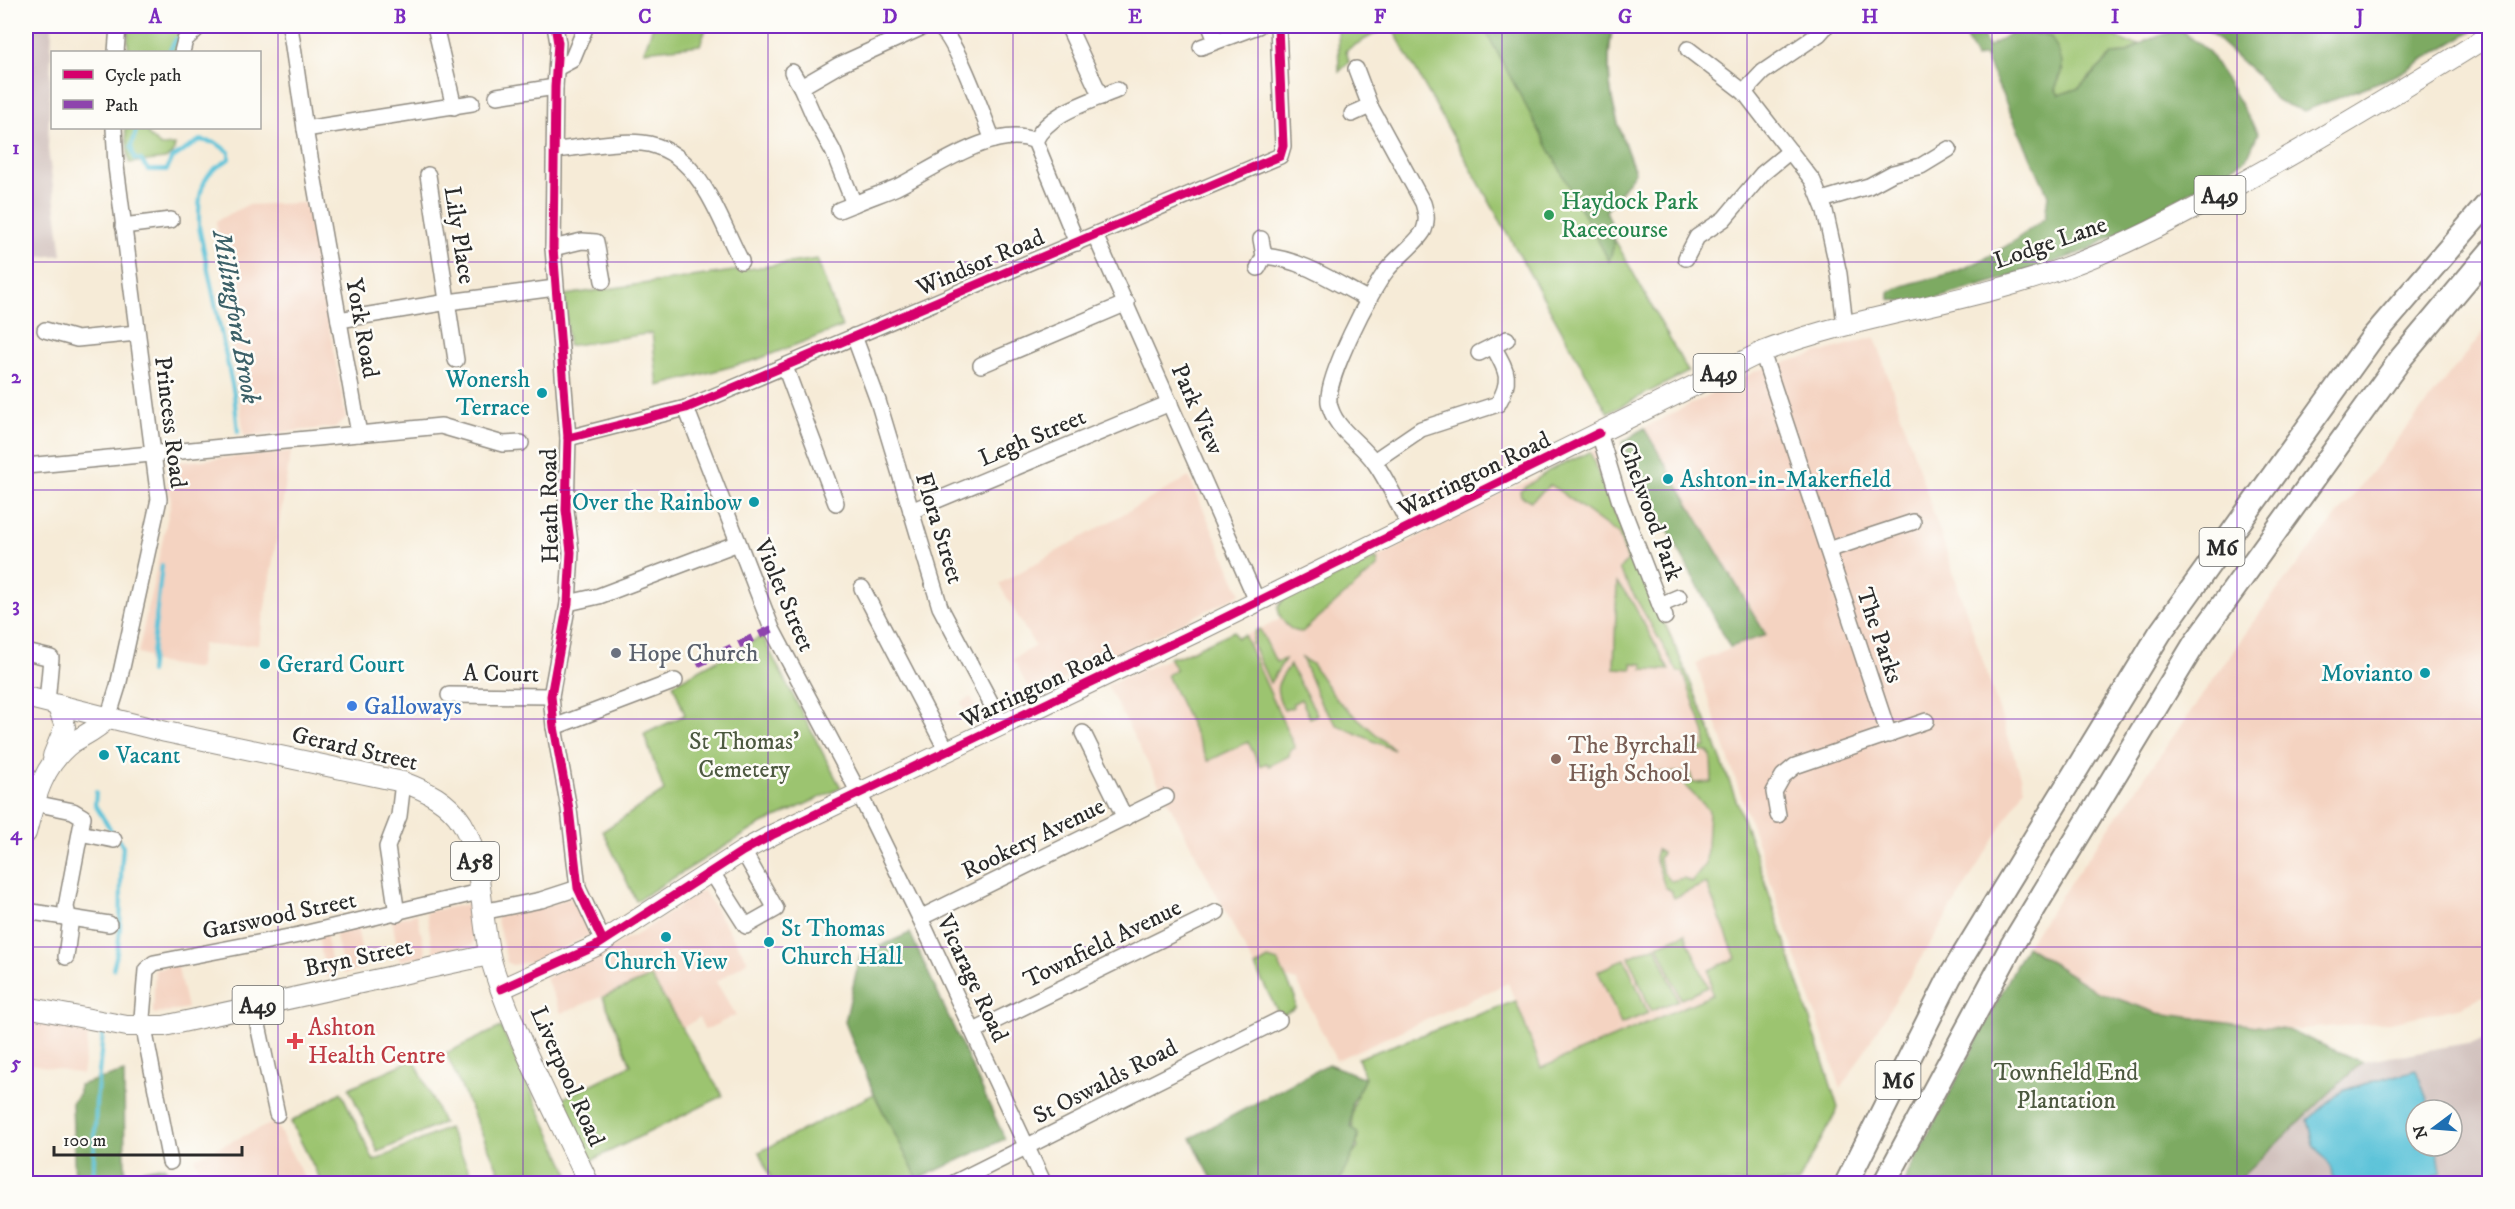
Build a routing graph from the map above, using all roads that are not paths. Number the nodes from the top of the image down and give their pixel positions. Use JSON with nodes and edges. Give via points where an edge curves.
{"nodes":[{"id":1,"x":118,"y":26,"type":"edge"},
{"id":2,"x":200,"y":26,"type":"edge"},
{"id":3,"x":290,"y":26,"type":"edge"},
{"id":4,"x":435,"y":26,"type":"edge"},
{"id":5,"x":555,"y":26,"type":"edge"},
{"id":6,"x":586,"y":26,"type":"edge"},
{"id":7,"x":935,"y":26,"type":"edge"},
{"id":8,"x":1068,"y":26,"type":"edge"},
{"id":9,"x":1210,"y":26,"type":"edge"},
{"id":10,"x":1258,"y":26,"type":"edge"},
{"id":11,"x":1278,"y":26,"type":"edge"},
{"id":12,"x":1826,"y":26,"type":"edge"},
{"id":13,"x":2490,"y":35,"type":"edge"},
{"id":14,"x":1216,"y":41,"type":"junction"},
{"id":15,"x":1201,"y":47,"type":"dead end"},
{"id":16,"x":1688,"y":49,"type":"dead end"},
{"id":17,"x":116,"y":51,"type":"edge"},
{"id":18,"x":182,"y":51,"type":"edge"},
{"id":19,"x":558,"y":68,"type":"junction"},
{"id":20,"x":1356,"y":69,"type":"dead end"},
{"id":21,"x":792,"y":72,"type":"dead end"},
{"id":22,"x":555,"y":87,"type":"junction"},
{"id":23,"x":801,"y":87,"type":"junction"},
{"id":24,"x":1117,"y":90,"type":"dead end"},
{"id":25,"x":1744,"y":92,"type":"junction"},
{"id":26,"x":497,"y":96,"type":"dead end"},
{"id":27,"x":1101,"y":97,"type":"junction"},
{"id":28,"x":472,"y":103,"type":"dead end"},
{"id":29,"x":1370,"y":106,"type":"junction"},
{"id":30,"x":454,"y":107,"type":"junction"},
{"id":31,"x":1352,"y":114,"type":"dead end"},
{"id":32,"x":114,"y":129,"type":"edge"},
{"id":33,"x":305,"y":129,"type":"junction"},
{"id":34,"x":993,"y":140,"type":"junction"},
{"id":35,"x":1035,"y":141,"type":"junction"},
{"id":36,"x":1950,"y":149,"type":"dead end"},
{"id":37,"x":554,"y":150,"type":"junction"},
{"id":38,"x":1790,"y":152,"type":"junction"},
{"id":39,"x":428,"y":175,"type":"dead end"},
{"id":40,"x":1821,"y":200,"type":"junction"},
{"id":41,"x":2490,"y":201,"type":"edge"},
{"id":42,"x":171,"y":220,"type":"dead end"},
{"id":43,"x":123,"y":226,"type":"junction"},
{"id":44,"x":1095,"y":235,"type":"junction"},
{"id":45,"x":1261,"y":238,"type":"dead end"},
{"id":46,"x":1077,"y":243,"type":"junction"},
{"id":47,"x":553,"y":248,"type":"junction"},
{"id":48,"x":2490,"y":252,"type":"edge"},
{"id":49,"x":1686,"y":258,"type":"dead end"},
{"id":50,"x":741,"y":261,"type":"dead end"},
{"id":51,"x":603,"y":281,"type":"dead end"},
{"id":52,"x":555,"y":288,"type":"junction"},
{"id":53,"x":1369,"y":300,"type":"junction"},
{"id":54,"x":447,"y":302,"type":"junction"},
{"id":55,"x":1127,"y":303,"type":"junction"},
{"id":56,"x":339,"y":320,"type":"junction"},
{"id":57,"x":1845,"y":325,"type":"junction"},
{"id":58,"x":45,"y":330,"type":"dead end"},
{"id":59,"x":137,"y":333,"type":"junction"},
{"id":60,"x":854,"y":336,"type":"junction"},
{"id":61,"x":1493,"y":346,"type":"dead end"},
{"id":62,"x":1762,"y":352,"type":"junction"},
{"id":63,"x":456,"y":360,"type":"dead end"},
{"id":64,"x":981,"y":364,"type":"dead end"},
{"id":65,"x":785,"y":367,"type":"junction"},
{"id":66,"x":1170,"y":403,"type":"junction"},
{"id":67,"x":686,"y":408,"type":"junction"},
{"id":68,"x":1599,"y":433,"type":"junction"},
{"id":69,"x":359,"y":434,"type":"junction"},
{"id":70,"x":568,"y":438,"type":"junction"},
{"id":71,"x":521,"y":443,"type":"dead end"},
{"id":72,"x":153,"y":455,"type":"junction"},
{"id":73,"x":1374,"y":461,"type":"junction"},
{"id":74,"x":26,"y":466,"type":"edge"},
{"id":75,"x":836,"y":503,"type":"dead end"},
{"id":76,"x":911,"y":512,"type":"junction"},
{"id":77,"x":1913,"y":522,"type":"dead end"},
{"id":78,"x":1410,"y":527,"type":"junction"},
{"id":79,"x":738,"y":543,"type":"junction"},
{"id":80,"x":1828,"y":550,"type":"junction"},
{"id":81,"x":862,"y":588,"type":"dead end"},
{"id":82,"x":1679,"y":597,"type":"dead end"},
{"id":83,"x":1257,"y":601,"type":"junction"},
{"id":84,"x":568,"y":603,"type":"junction"},
{"id":85,"x":26,"y":652,"type":"edge"},
{"id":86,"x":675,"y":681,"type":"dead end"},
{"id":87,"x":449,"y":694,"type":"dead end"},
{"id":88,"x":551,"y":696,"type":"junction"},
{"id":89,"x":26,"y":697,"type":"edge"},
{"id":90,"x":52,"y":704,"type":"junction"},
{"id":91,"x":108,"y":717,"type":"junction"},
{"id":92,"x":1926,"y":721,"type":"dead end"},
{"id":93,"x":1002,"y":724,"type":"junction"},
{"id":94,"x":554,"y":727,"type":"junction"},
{"id":95,"x":1083,"y":733,"type":"dead end"},
{"id":96,"x":1889,"y":735,"type":"junction"},
{"id":97,"x":947,"y":751,"type":"junction"},
{"id":98,"x":46,"y":770,"type":"junction"},
{"id":99,"x":403,"y":782,"type":"junction"},
{"id":100,"x":859,"y":793,"type":"junction"},
{"id":101,"x":1166,"y":797,"type":"dead end"},
{"id":102,"x":34,"y":803,"type":"junction"},
{"id":103,"x":1778,"y":815,"type":"dead end"},
{"id":104,"x":1125,"y":818,"type":"junction"},
{"id":105,"x":26,"y":833,"type":"edge"},
{"id":106,"x":80,"y":833,"type":"junction"},
{"id":107,"x":114,"y":840,"type":"dead end"},
{"id":108,"x":743,"y":851,"type":"junction"},
{"id":109,"x":711,"y":871,"type":"junction"},
{"id":110,"x":578,"y":888,"type":"junction"},
{"id":111,"x":479,"y":892,"type":"junction"},
{"id":112,"x":26,"y":911,"type":"edge"},
{"id":113,"x":482,"y":912,"type":"junction"},
{"id":114,"x":1217,"y":912,"type":"dead end"},
{"id":115,"x":397,"y":914,"type":"junction"},
{"id":116,"x":68,"y":917,"type":"junction"},
{"id":117,"x":920,"y":918,"type":"junction"},
{"id":118,"x":109,"y":924,"type":"dead end"},
{"id":119,"x":603,"y":941,"type":"junction"},
{"id":120,"x":489,"y":955,"type":"junction"},
{"id":121,"x":66,"y":957,"type":"dead end"},
{"id":122,"x":501,"y":989,"type":"junction"},
{"id":123,"x":254,"y":1006,"type":"junction"},
{"id":124,"x":26,"y":1007,"type":"edge"},
{"id":125,"x":1279,"y":1020,"type":"dead end"},
{"id":126,"x":144,"y":1027,"type":"junction"},
{"id":127,"x":974,"y":1031,"type":"junction"},
{"id":128,"x":277,"y":1114,"type":"dead end"},
{"id":129,"x":1026,"y":1146,"type":"junction"},
{"id":130,"x":170,"y":1162,"type":"dead end"},
{"id":131,"x":589,"y":1184,"type":"edge"},
{"id":132,"x":952,"y":1184,"type":"edge"},
{"id":133,"x":1044,"y":1184,"type":"edge"},
{"id":134,"x":1846,"y":1184,"type":"edge"},
{"id":135,"x":1884,"y":1184,"type":"edge"}],
"edges":[{"from":1,"to":17,"type":"street"},
{"from":2,"to":18,"type":"street","via":[[185,39]]},
{"from":3,"to":33,"type":"street","name":"York Road"},
{"from":4,"to":30,"type":"street"},
{"from":5,"to":19,"type":"street","name":"Heath Road"},
{"from":6,"to":19,"type":"street","via":[[572,60]]},
{"from":7,"to":23,"type":"street","via":[[839,65]]},
{"from":7,"to":34,"type":"street","via":[[948,33]]},
{"from":8,"to":27,"type":"street"},
{"from":9,"to":14,"type":"street"},
{"from":10,"to":14,"type":"street"},
{"from":11,"to":44,"type":"street","name":"Windsor Road","via":[[1283,146],[1280,156]]},
{"from":12,"to":25,"type":"street","via":[[1764,72]]},
{"from":13,"to":57,"type":"main road","name":"Lodge Lane","number":"A49","via":[[2288,158],[2147,235],[2010,285]]},
{"from":14,"to":15,"type":"street"},
{"from":16,"to":25,"type":"street"},
{"from":19,"to":22,"type":"street","name":"Heath Road"},
{"from":20,"to":29,"type":"street"},
{"from":21,"to":23,"type":"street"},
{"from":22,"to":26,"type":"street"},
{"from":22,"to":37,"type":"street","name":"Heath Road"},
{"from":23,"to":34,"type":"street","via":[[833,151],[846,207]]},
{"from":24,"to":27,"type":"street"},
{"from":25,"to":38,"type":"street"},
{"from":27,"to":35,"type":"street","via":[[1049,123]]},
{"from":28,"to":30,"type":"street"},
{"from":29,"to":31,"type":"street"},
{"from":29,"to":53,"type":"street","via":[[1423,203],[1427,218],[1423,232],[1385,272]]},
{"from":30,"to":33,"type":"street"},
{"from":32,"to":43,"type":"street","name":"Princess Road"},
{"from":33,"to":56,"type":"street","name":"York Road"},
{"from":34,"to":35,"type":"street","via":[[1007,137]]},
{"from":35,"to":46,"type":"street"},
{"from":36,"to":40,"type":"street","via":[[1869,186]]},
{"from":37,"to":47,"type":"street","name":"Heath Road"},
{"from":37,"to":50,"type":"street","via":[[641,142],[680,156],[693,169]]},
{"from":38,"to":40,"type":"street","via":[[1813,182]]},
{"from":38,"to":49,"type":"street","via":[[1762,174],[1724,219],[1697,237]]},
{"from":39,"to":54,"type":"street","name":"Lily Place"},
{"from":40,"to":57,"type":"street","via":[[1839,274]]},
{"from":41,"to":134,"type":"highway","number":"M6","via":[[2372,338],[2160,633],[1950,977]]},
{"from":42,"to":43,"type":"street"},
{"from":43,"to":59,"type":"street","name":"Princess Road"},
{"from":44,"to":46,"type":"street","name":"Windsor Road"},
{"from":44,"to":55,"type":"street","name":"Park View"},
{"from":45,"to":53,"type":"street","via":[[1261,262],[1282,257]]},
{"from":46,"to":60,"type":"street","name":"Windsor Road"},
{"from":47,"to":51,"type":"street","via":[[596,242]]},
{"from":47,"to":52,"type":"street","name":"Heath Road"},
{"from":48,"to":135,"type":"highway","number":"M6","via":[[2402,357],[2195,643],[2012,945]]},
{"from":52,"to":54,"type":"street"},
{"from":52,"to":70,"type":"street","name":"Heath Road"},
{"from":53,"to":73,"type":"street","via":[[1334,372],[1329,401],[1343,430]]},
{"from":54,"to":56,"type":"street"},
{"from":54,"to":63,"type":"street","name":"Lily Place"},
{"from":55,"to":64,"type":"street"},
{"from":55,"to":66,"type":"street","name":"Park View"},
{"from":56,"to":69,"type":"street","name":"York Road"},
{"from":57,"to":62,"type":"main road","name":"Lodge Lane","number":"A49"},
{"from":58,"to":59,"type":"street","via":[[77,339]]},
{"from":59,"to":72,"type":"street","name":"Princess Road"},
{"from":60,"to":65,"type":"street","name":"Windsor Road"},
{"from":60,"to":76,"type":"street","name":"Flora Street"},
{"from":61,"to":73,"type":"street","via":[[1508,387],[1498,404],[1421,429]]},
{"from":62,"to":68,"type":"main road","name":"Lodge Lane","number":"A49"},
{"from":62,"to":80,"type":"street","name":"The Parks"},
{"from":65,"to":67,"type":"street","name":"Windsor Road"},
{"from":65,"to":75,"type":"street"},
{"from":66,"to":76,"type":"street","name":"Legh Street"},
{"from":66,"to":83,"type":"street","name":"Park View"},
{"from":67,"to":70,"type":"street","name":"Windsor Road"},
{"from":67,"to":79,"type":"street","name":"Violet Street"},
{"from":68,"to":78,"type":"main road","name":"Warrington Road","number":"A49"},
{"from":68,"to":82,"type":"street","name":"Chelwood Park","via":[[1620,502],[1663,611]]},
{"from":69,"to":71,"type":"street","via":[[441,426],[503,444]]},
{"from":69,"to":72,"type":"street"},
{"from":70,"to":84,"type":"street","name":"Heath Road"},
{"from":72,"to":74,"type":"street"},
{"from":72,"to":91,"type":"street","name":"Princess Road","via":[[159,499]]},
{"from":73,"to":78,"type":"street"},
{"from":76,"to":93,"type":"street","name":"Flora Street","via":[[946,622]]},
{"from":77,"to":80,"type":"street"},
{"from":78,"to":83,"type":"main road","name":"Warrington Road","number":"A49"},
{"from":79,"to":84,"type":"street","via":[[599,596]]},
{"from":79,"to":100,"type":"street","name":"Violet Street","via":[[777,639]]},
{"from":80,"to":96,"type":"street","name":"The Parks"},
{"from":81,"to":97,"type":"street"},
{"from":83,"to":93,"type":"main road","name":"Warrington Road","number":"A49"},
{"from":84,"to":88,"type":"street","name":"Heath Road"},
{"from":85,"to":90,"type":"street","via":[[51,658]]},
{"from":86,"to":94,"type":"street"},
{"from":87,"to":88,"type":"street","name":"A Court"},
{"from":88,"to":94,"type":"street","name":"Heath Road"},
{"from":89,"to":90,"type":"main road","number":"A58"},
{"from":90,"to":91,"type":"main road","name":"Gerard Street","number":"A58"},
{"from":90,"to":98,"type":"main road","via":[[62,715],[64,733]]},
{"from":91,"to":98,"type":"main road","via":[[100,727],[60,753]]},
{"from":91,"to":99,"type":"main road","name":"Gerard Street","number":"A58"},
{"from":92,"to":96,"type":"street"},
{"from":93,"to":97,"type":"main road","name":"Warrington Road","number":"A49"},
{"from":94,"to":110,"type":"street","name":"Heath Road"},
{"from":95,"to":104,"type":"street"},
{"from":96,"to":103,"type":"street","via":[[1789,770],[1774,792]]},
{"from":97,"to":100,"type":"main road","name":"Warrington Road","number":"A49"},
{"from":98,"to":102,"type":"main road"},
{"from":99,"to":111,"type":"main road","name":"Gerard Street","number":"A58","via":[[437,797],[461,822],[469,836]]},
{"from":99,"to":115,"type":"street","via":[[399,816],[387,847]]},
{"from":100,"to":108,"type":"main road","name":"Warrington Road","number":"A49"},
{"from":100,"to":117,"type":"street","name":"Vicarage Road"},
{"from":101,"to":104,"type":"street","name":"Rookery Avenue"},
{"from":102,"to":105,"type":"main road"},
{"from":102,"to":106,"type":"street","via":[[73,811],[83,817]]},
{"from":104,"to":117,"type":"street","name":"Rookery Avenue"},
{"from":106,"to":107,"type":"street"},
{"from":106,"to":116,"type":"street","via":[[66,907]]},
{"from":108,"to":109,"type":"main road","name":"Warrington Road","number":"A49"},
{"from":108,"to":109,"type":"street","via":[[776,909],[746,926]]},
{"from":109,"to":119,"type":"main road","name":"Warrington Road","number":"A49"},
{"from":110,"to":113,"type":"street"},
{"from":110,"to":119,"type":"street","name":"Heath Road"},
{"from":111,"to":113,"type":"main road","name":"Gerard Street","number":"A58"},
{"from":111,"to":115,"type":"street","name":"Garswood Street"},
{"from":112,"to":116,"type":"street"},
{"from":113,"to":120,"type":"main road","name":"Gerard Street","number":"A58"},
{"from":114,"to":127,"type":"street","name":"Townfield Avenue"},
{"from":115,"to":126,"type":"street","name":"Garswood Street","via":[[154,963],[146,970]]},
{"from":116,"to":118,"type":"street"},
{"from":116,"to":121,"type":"street"},
{"from":117,"to":127,"type":"street","name":"Vicarage Road"},
{"from":119,"to":122,"type":"main road","name":"Warrington Road","number":"A49"},
{"from":120,"to":122,"type":"main road","name":"Gerard Street","number":"A58"},
{"from":120,"to":123,"type":"main road","name":"Bryn Street","number":"A49"},
{"from":122,"to":131,"type":"main road","name":"Liverpool Road","number":"A58"},
{"from":123,"to":126,"type":"main road","name":"Bryn Street","number":"A49"},
{"from":123,"to":128,"type":"street"},
{"from":124,"to":126,"type":"main road","name":"Bryn Street","number":"A49"},
{"from":125,"to":129,"type":"street","name":"St Oswalds Road"},
{"from":126,"to":130,"type":"street","name":"Garswood Street"},
{"from":127,"to":129,"type":"street","name":"Vicarage Road"},
{"from":129,"to":132,"type":"street","name":"St Oswalds Road"},
{"from":129,"to":133,"type":"street","name":"Vicarage Road"}]}
